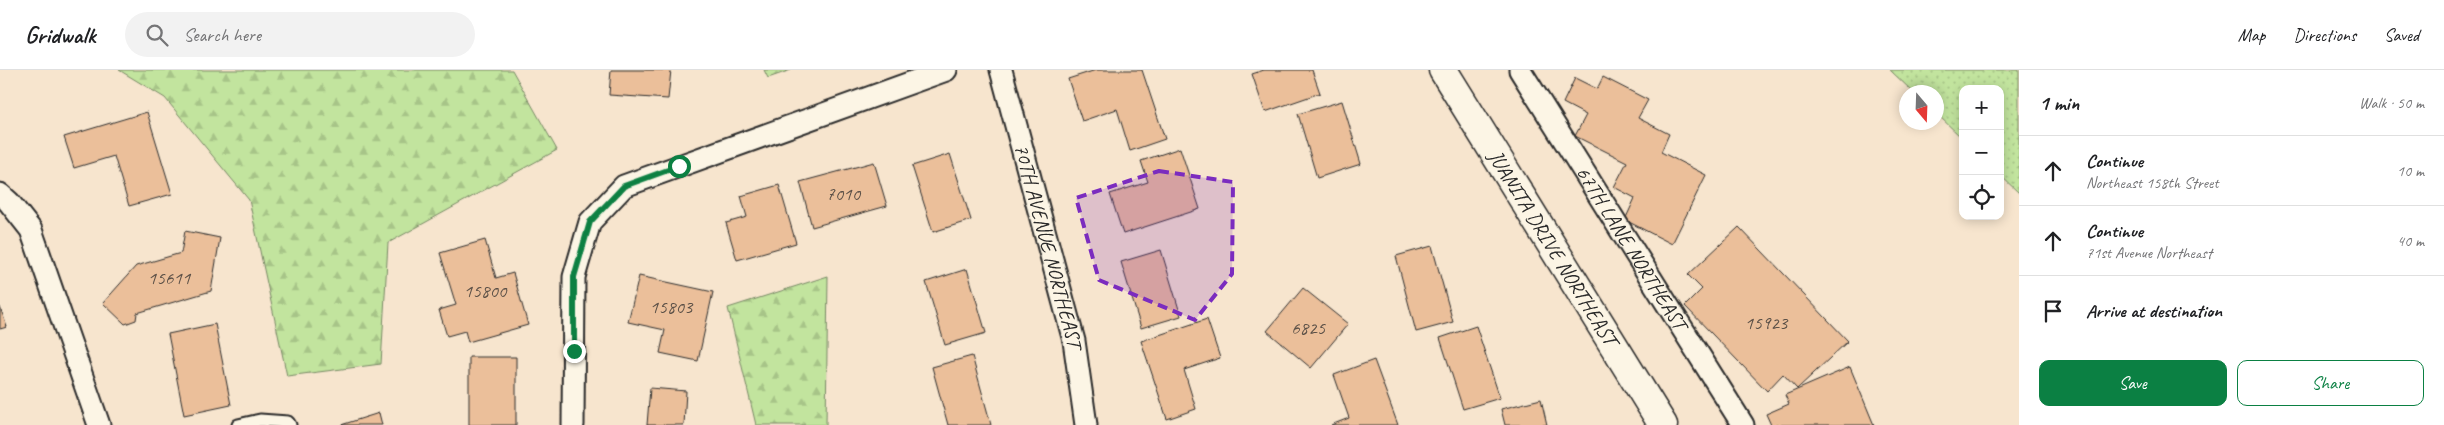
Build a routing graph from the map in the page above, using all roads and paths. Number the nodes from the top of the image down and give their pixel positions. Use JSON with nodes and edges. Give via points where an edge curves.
{"nodes":[{"id":1,"x":946,"y":70,"type":"edge"},
{"id":2,"x":1001,"y":70,"type":"edge"},
{"id":3,"x":1444,"y":70,"type":"edge"},
{"id":4,"x":1520,"y":70,"type":"edge"},
{"id":5,"x":0,"y":194,"type":"edge"},
{"id":6,"x":99,"y":425,"type":"edge"},
{"id":7,"x":238,"y":425,"type":"edge"},
{"id":8,"x":290,"y":425,"type":"edge"},
{"id":9,"x":573,"y":425,"type":"edge"},
{"id":10,"x":1086,"y":425,"type":"edge"},
{"id":11,"x":1662,"y":425,"type":"edge"},
{"id":12,"x":1743,"y":425,"type":"edge"}],
"edges":[{"from":1,"to":9,"type":"street","via":[[624,186],[590,222],[574,277]]},
{"from":2,"to":10,"type":"street","name":"70TH AVENUE NORTHEAST","via":[[1074,341]]},
{"from":3,"to":11,"type":"main road","name":"JUANITA DRIVE NORTHEAST"},
{"from":4,"to":12,"type":"street","name":"67TH LANE NORTHEAST"},
{"from":5,"to":6,"type":"street","via":[[32,230]]},
{"from":7,"to":8,"type":"lane","via":[[260,420],[288,422]]}]}
